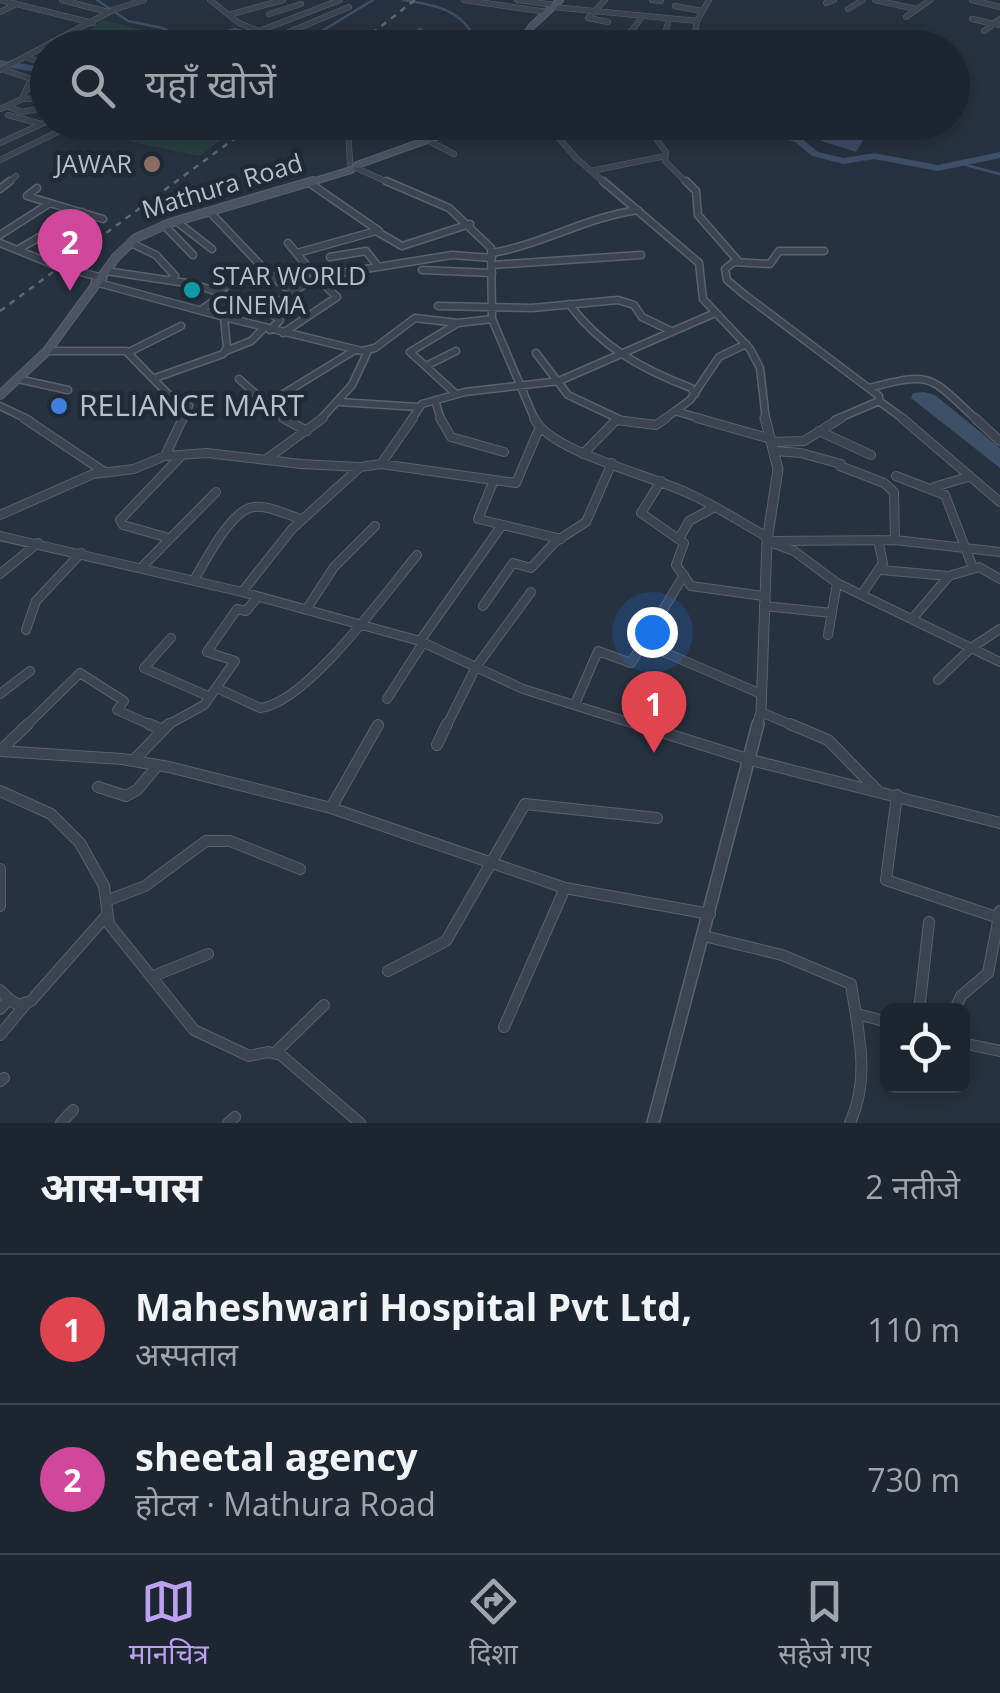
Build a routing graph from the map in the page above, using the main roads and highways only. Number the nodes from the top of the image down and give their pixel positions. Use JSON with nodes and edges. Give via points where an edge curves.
{"nodes":[{"id":1,"x":554,"y":6,"type":"edge"},
{"id":2,"x":531,"y":30,"type":"edge"},
{"id":3,"x":432,"y":140,"type":"edge"},
{"id":4,"x":352,"y":167,"type":"junction"},
{"id":5,"x":271,"y":193,"type":"junction"},
{"id":6,"x":100,"y":278,"type":"junction"},
{"id":7,"x":0,"y":391,"type":"edge"}],
"edges":[{"from":1,"to":2,"type":"main road"},
{"from":3,"to":4,"type":"main road","name":"Mathura Road"},
{"from":4,"to":5,"type":"main road","name":"Mathura Road"},
{"from":4,"to":5,"type":"main road","name":"Mathura Road"},
{"from":5,"to":6,"type":"main road","name":"Mathura Road","via":[[164,225],[131,243]]},
{"from":5,"to":6,"type":"main road","name":"Mathura Road","via":[[146,228],[120,245]]},
{"from":6,"to":7,"type":"main road","name":"Mathura Road"},
{"from":6,"to":7,"type":"main road","via":[[47,351]]}]}
